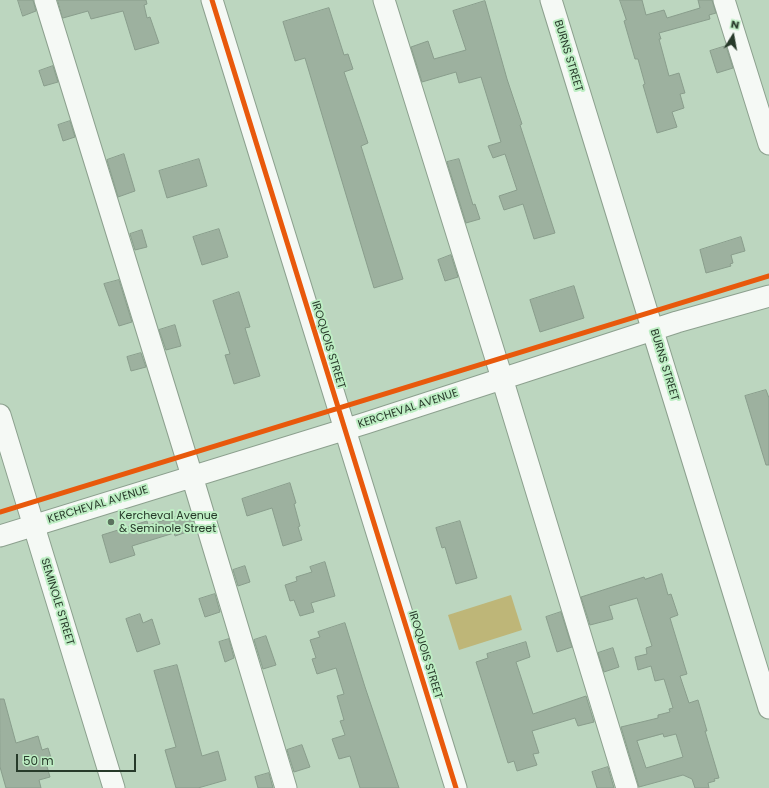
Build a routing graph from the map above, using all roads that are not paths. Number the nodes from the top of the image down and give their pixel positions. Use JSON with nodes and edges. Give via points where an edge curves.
{"nodes":[{"id":1,"x":44,"y":0,"type":"edge"},
{"id":2,"x":212,"y":0,"type":"edge"},
{"id":3,"x":384,"y":0,"type":"edge"},
{"id":4,"x":551,"y":0,"type":"edge"},
{"id":5,"x":724,"y":0,"type":"edge"},
{"id":6,"x":769,"y":144,"type":"edge"},
{"id":7,"x":769,"y":296,"type":"edge"},
{"id":8,"x":653,"y":331,"type":"junction"},
{"id":9,"x":502,"y":378,"type":"junction"},
{"id":10,"x":0,"y":415,"type":"edge"},
{"id":11,"x":344,"y":429,"type":"junction"},
{"id":12,"x":192,"y":476,"type":"junction"},
{"id":13,"x":34,"y":526,"type":"junction"},
{"id":14,"x":0,"y":536,"type":"edge"},
{"id":15,"x":769,"y":708,"type":"edge"},
{"id":16,"x":114,"y":788,"type":"edge"},
{"id":17,"x":286,"y":788,"type":"edge"},
{"id":18,"x":456,"y":788,"type":"edge"},
{"id":19,"x":627,"y":788,"type":"edge"}],
"edges":[{"from":1,"to":12,"type":"street"},
{"from":2,"to":11,"type":"street","name":"IROQUOIS STREET"},
{"from":3,"to":9,"type":"street"},
{"from":4,"to":8,"type":"street","name":"BURNS STREET"},
{"from":5,"to":6,"type":"street"},
{"from":7,"to":8,"type":"street","name":"KERCHEVAL AVENUE"},
{"from":8,"to":9,"type":"street","name":"KERCHEVAL AVENUE"},
{"from":8,"to":15,"type":"street","name":"BURNS STREET"},
{"from":9,"to":11,"type":"street","name":"KERCHEVAL AVENUE"},
{"from":9,"to":19,"type":"street"},
{"from":10,"to":13,"type":"street","name":"SEMINOLE STREET"},
{"from":11,"to":12,"type":"street","name":"KERCHEVAL AVENUE"},
{"from":11,"to":18,"type":"street","name":"IROQUOIS STREET"},
{"from":12,"to":13,"type":"street","name":"KERCHEVAL AVENUE"},
{"from":12,"to":17,"type":"street"},
{"from":13,"to":14,"type":"street","name":"KERCHEVAL AVENUE"},
{"from":13,"to":16,"type":"street","name":"SEMINOLE STREET"}]}
